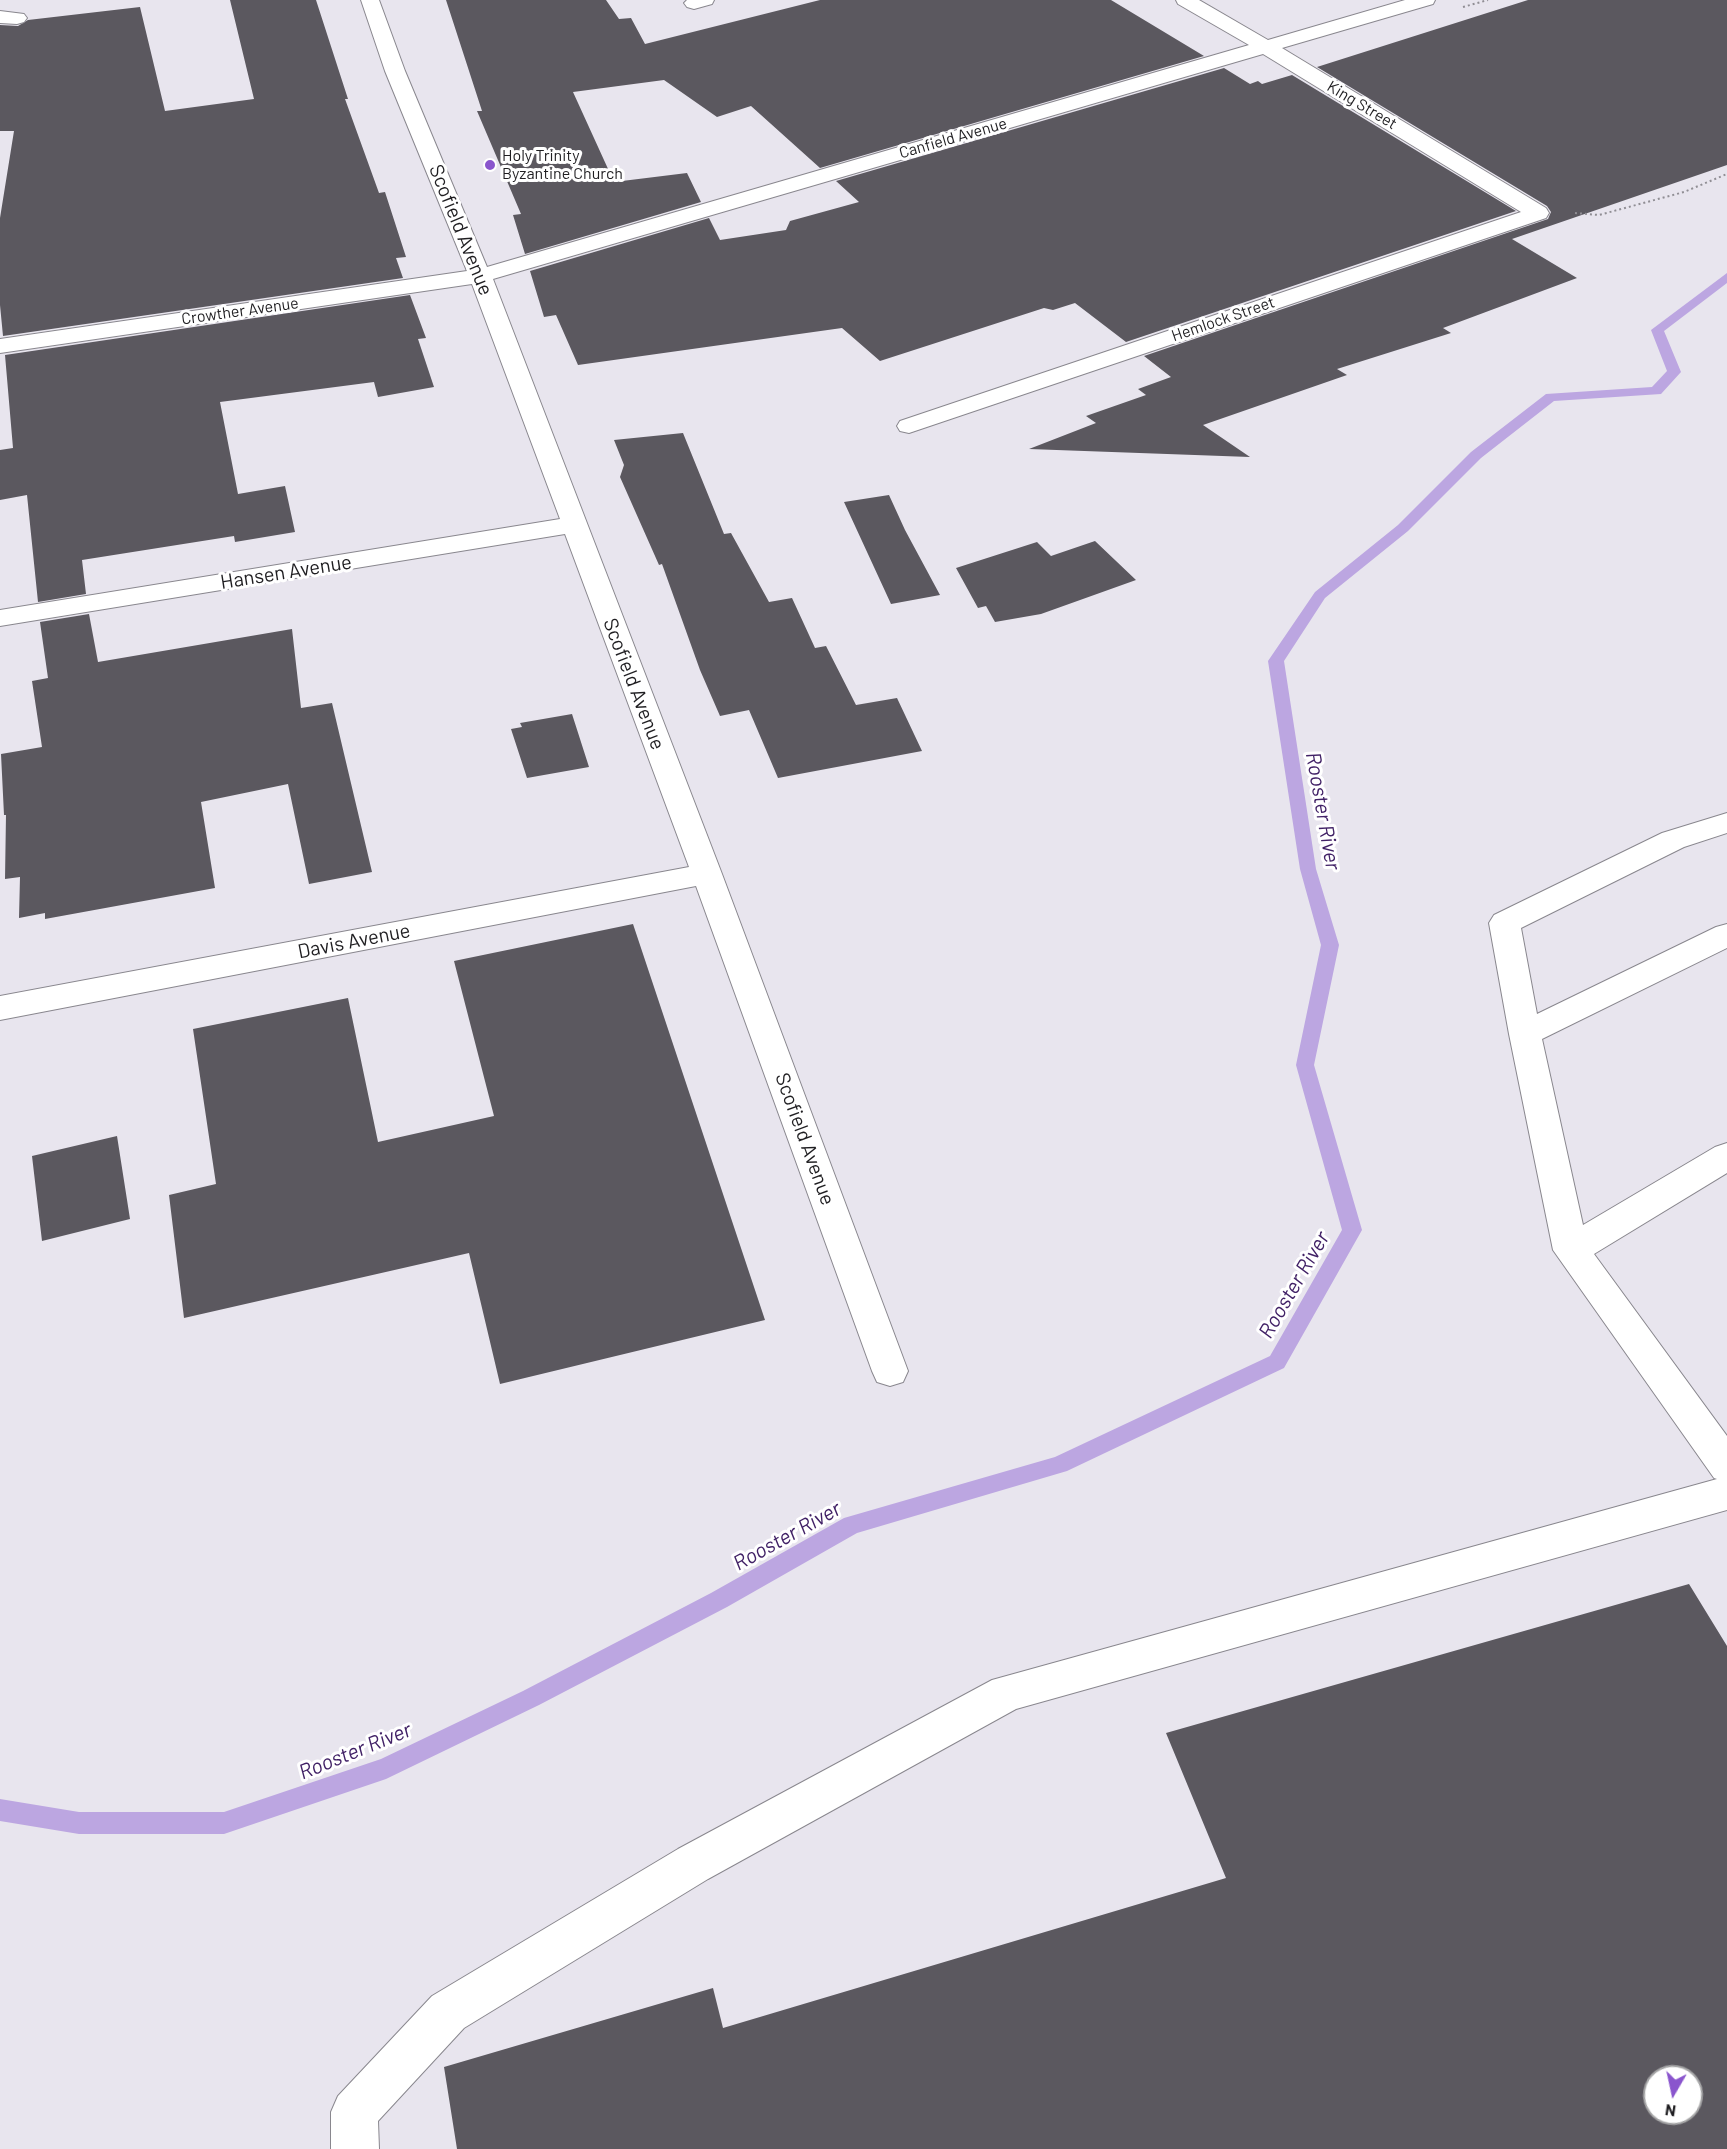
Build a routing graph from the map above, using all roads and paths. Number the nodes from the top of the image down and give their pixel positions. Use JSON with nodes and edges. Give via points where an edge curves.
{"nodes":[{"id":1,"x":370,"y":0,"type":"edge"},
{"id":2,"x":1185,"y":0,"type":"edge"},
{"id":3,"x":1426,"y":0,"type":"edge"},
{"id":4,"x":1488,"y":0,"type":"edge"},
{"id":5,"x":1454,"y":10,"type":"dead end"},
{"id":6,"x":1266,"y":47,"type":"junction"},
{"id":7,"x":1727,"y":174,"type":"edge"},
{"id":8,"x":1569,"y":207,"type":"dead end"},
{"id":9,"x":1538,"y":213,"type":"joint"},
{"id":10,"x":480,"y":276,"type":"junction"},
{"id":11,"x":0,"y":346,"type":"edge"},
{"id":12,"x":909,"y":426,"type":"dead end"},
{"id":13,"x":573,"y":525,"type":"junction"},
{"id":14,"x":0,"y":618,"type":"edge"},
{"id":15,"x":1727,"y":823,"type":"edge"},
{"id":16,"x":707,"y":874,"type":"junction"},
{"id":17,"x":1727,"y":935,"type":"edge"},
{"id":18,"x":0,"y":1008,"type":"edge"},
{"id":19,"x":1525,"y":1034,"type":"junction"},
{"id":20,"x":1727,"y":1156,"type":"edge"},
{"id":21,"x":1570,"y":1250,"type":"junction"},
{"id":22,"x":890,"y":1371,"type":"dead end"},
{"id":23,"x":1727,"y":1466,"type":"edge"},
{"id":24,"x":1727,"y":1493,"type":"edge"},
{"id":25,"x":355,"y":2149,"type":"edge"}],
"edges":[{"from":1,"to":10,"type":"street","name":"Scofield Avenue","via":[[395,71]]},
{"from":2,"to":6,"type":"street","name":"King Street"},
{"from":3,"to":6,"type":"street","name":"Canfield Avenue"},
{"from":4,"to":5,"type":"path"},
{"from":6,"to":9,"type":"street","name":"King Street"},
{"from":6,"to":10,"type":"street","name":"Canfield Avenue"},
{"from":7,"to":8,"type":"path","via":[[1684,192],[1599,215],[1579,214]]},
{"from":9,"to":12,"type":"street","name":"Hemlock Street"},
{"from":10,"to":11,"type":"street","name":"Crowther Avenue"},
{"from":10,"to":13,"type":"street","name":"Scofield Avenue"},
{"from":13,"to":14,"type":"street","name":"Hansen Avenue"},
{"from":13,"to":16,"type":"street","name":"Scofield Avenue"},
{"from":15,"to":19,"type":"street","via":[[1673,840],[1505,923]]},
{"from":16,"to":18,"type":"street","name":"Davis Avenue"},
{"from":16,"to":22,"type":"street","name":"Scofield Avenue"},
{"from":17,"to":19,"type":"street"},
{"from":19,"to":21,"type":"street"},
{"from":20,"to":21,"type":"street"},
{"from":21,"to":23,"type":"street"},
{"from":24,"to":25,"type":"street","via":[[1007,1693],[693,1864],[448,2012],[354,2112]]}]}
